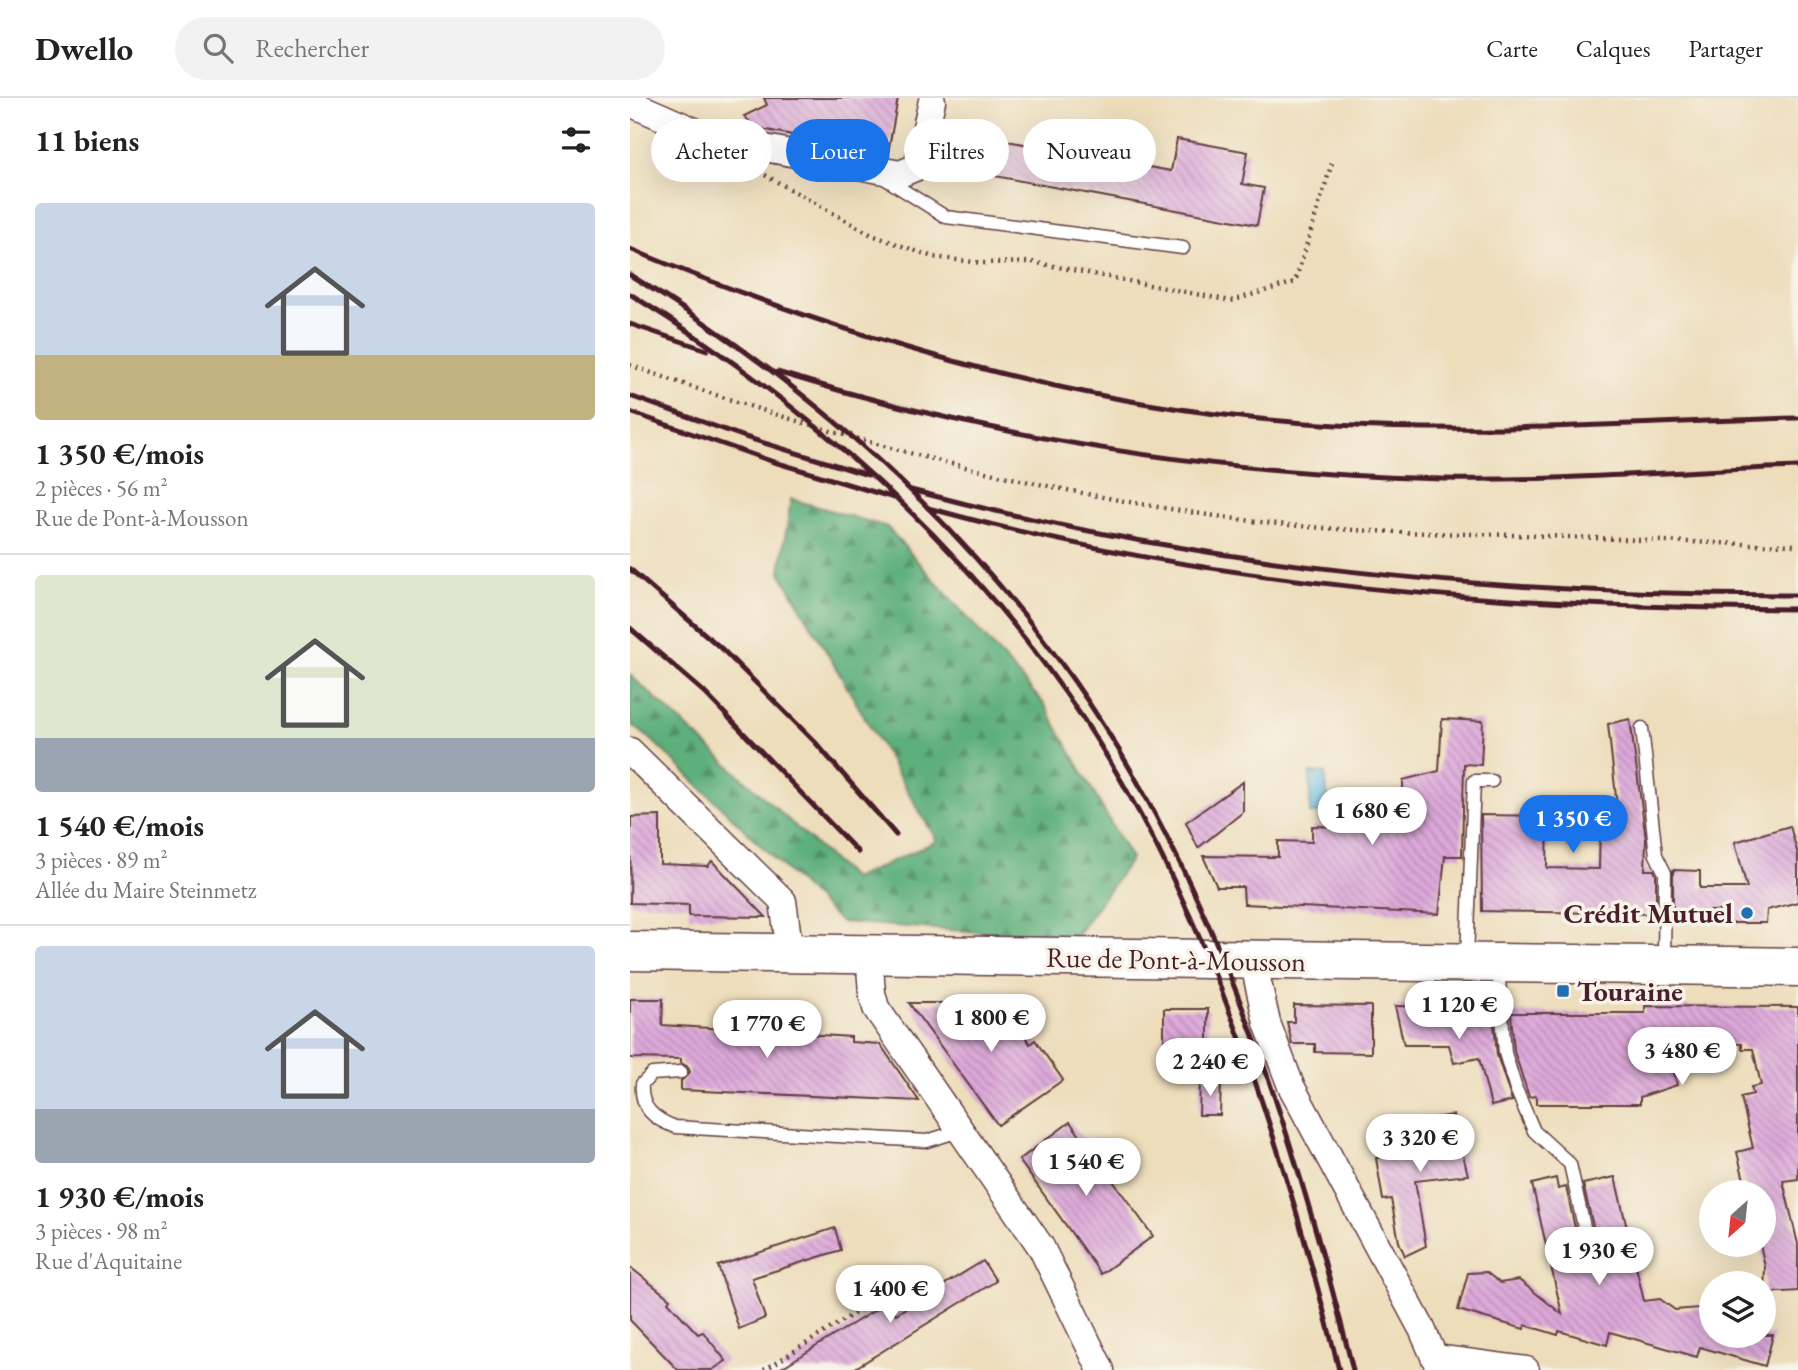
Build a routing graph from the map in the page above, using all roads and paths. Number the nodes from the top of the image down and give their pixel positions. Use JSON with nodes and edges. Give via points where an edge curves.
{"nodes":[{"id":1,"x":933,"y":99,"type":"edge"},
{"id":2,"x":630,"y":103,"type":"edge"},
{"id":3,"x":786,"y":152,"type":"edge"},
{"id":4,"x":890,"y":172,"type":"edge"},
{"id":5,"x":890,"y":181,"type":"edge"},
{"id":6,"x":1183,"y":248,"type":"dead end"},
{"id":7,"x":630,"y":365,"type":"edge"},
{"id":8,"x":1798,"y":545,"type":"edge"},
{"id":9,"x":1642,"y":728,"type":"dead end"},
{"id":10,"x":630,"y":751,"type":"edge"},
{"id":11,"x":1492,"y":781,"type":"dead end"},
{"id":12,"x":630,"y":951,"type":"edge"},
{"id":13,"x":790,"y":953,"type":"junction"},
{"id":14,"x":869,"y":954,"type":"junction"},
{"id":15,"x":1253,"y":960,"type":"junction"},
{"id":16,"x":1482,"y":963,"type":"junction"},
{"id":17,"x":1664,"y":965,"type":"junction"},
{"id":18,"x":1798,"y":967,"type":"edge"},
{"id":19,"x":681,"y":1072,"type":"dead end"},
{"id":20,"x":959,"y":1130,"type":"junction"},
{"id":21,"x":1589,"y":1249,"type":"dead end"},
{"id":22,"x":906,"y":1281,"type":"dead end"},
{"id":23,"x":1438,"y":1364,"type":"edge"},
{"id":24,"x":764,"y":1370,"type":"edge"},
{"id":25,"x":1101,"y":1370,"type":"edge"},
{"id":26,"x":1526,"y":1370,"type":"edge"}],
"edges":[{"from":1,"to":4,"type":"street","via":[[917,167],[900,174]]},
{"from":2,"to":3,"type":"street","via":[[708,137]]},
{"from":5,"to":6,"type":"lane","via":[[946,217]]},
{"from":7,"to":8,"type":"path","via":[[755,408],[908,451],[1152,506],[1239,520],[1393,533]]},
{"from":9,"to":17,"type":"lane","via":[[1656,855],[1665,873]]},
{"from":10,"to":13,"type":"street","via":[[783,901]]},
{"from":11,"to":16,"type":"lane","via":[[1474,781]]},
{"from":12,"to":13,"type":"main road","name":"Rue de Pont-à-Mousson"},
{"from":13,"to":14,"type":"main road","name":"Rue de Pont-à-Mousson"},
{"from":14,"to":15,"type":"main road","name":"Rue de Pont-à-Mousson"},
{"from":14,"to":20,"type":"street","via":[[876,1008]]},
{"from":15,"to":16,"type":"main road","name":"Rue de Pont-à-Mousson"},
{"from":15,"to":23,"type":"street","via":[[1267,1023],[1291,1086]]},
{"from":16,"to":17,"type":"main road","name":"Rue de Pont-à-Mousson"},
{"from":16,"to":21,"type":"lane","via":[[1516,1089],[1534,1131],[1570,1164]]},
{"from":17,"to":18,"type":"main road","name":"Rue de Pont-à-Mousson"},
{"from":19,"to":20,"type":"lane","via":[[652,1073],[642,1084],[645,1106],[658,1121],[675,1127],[927,1141]]},
{"from":20,"to":25,"type":"street","via":[[1041,1247]]},
{"from":22,"to":24,"type":"path"},
{"from":23,"to":26,"type":"street"}]}
